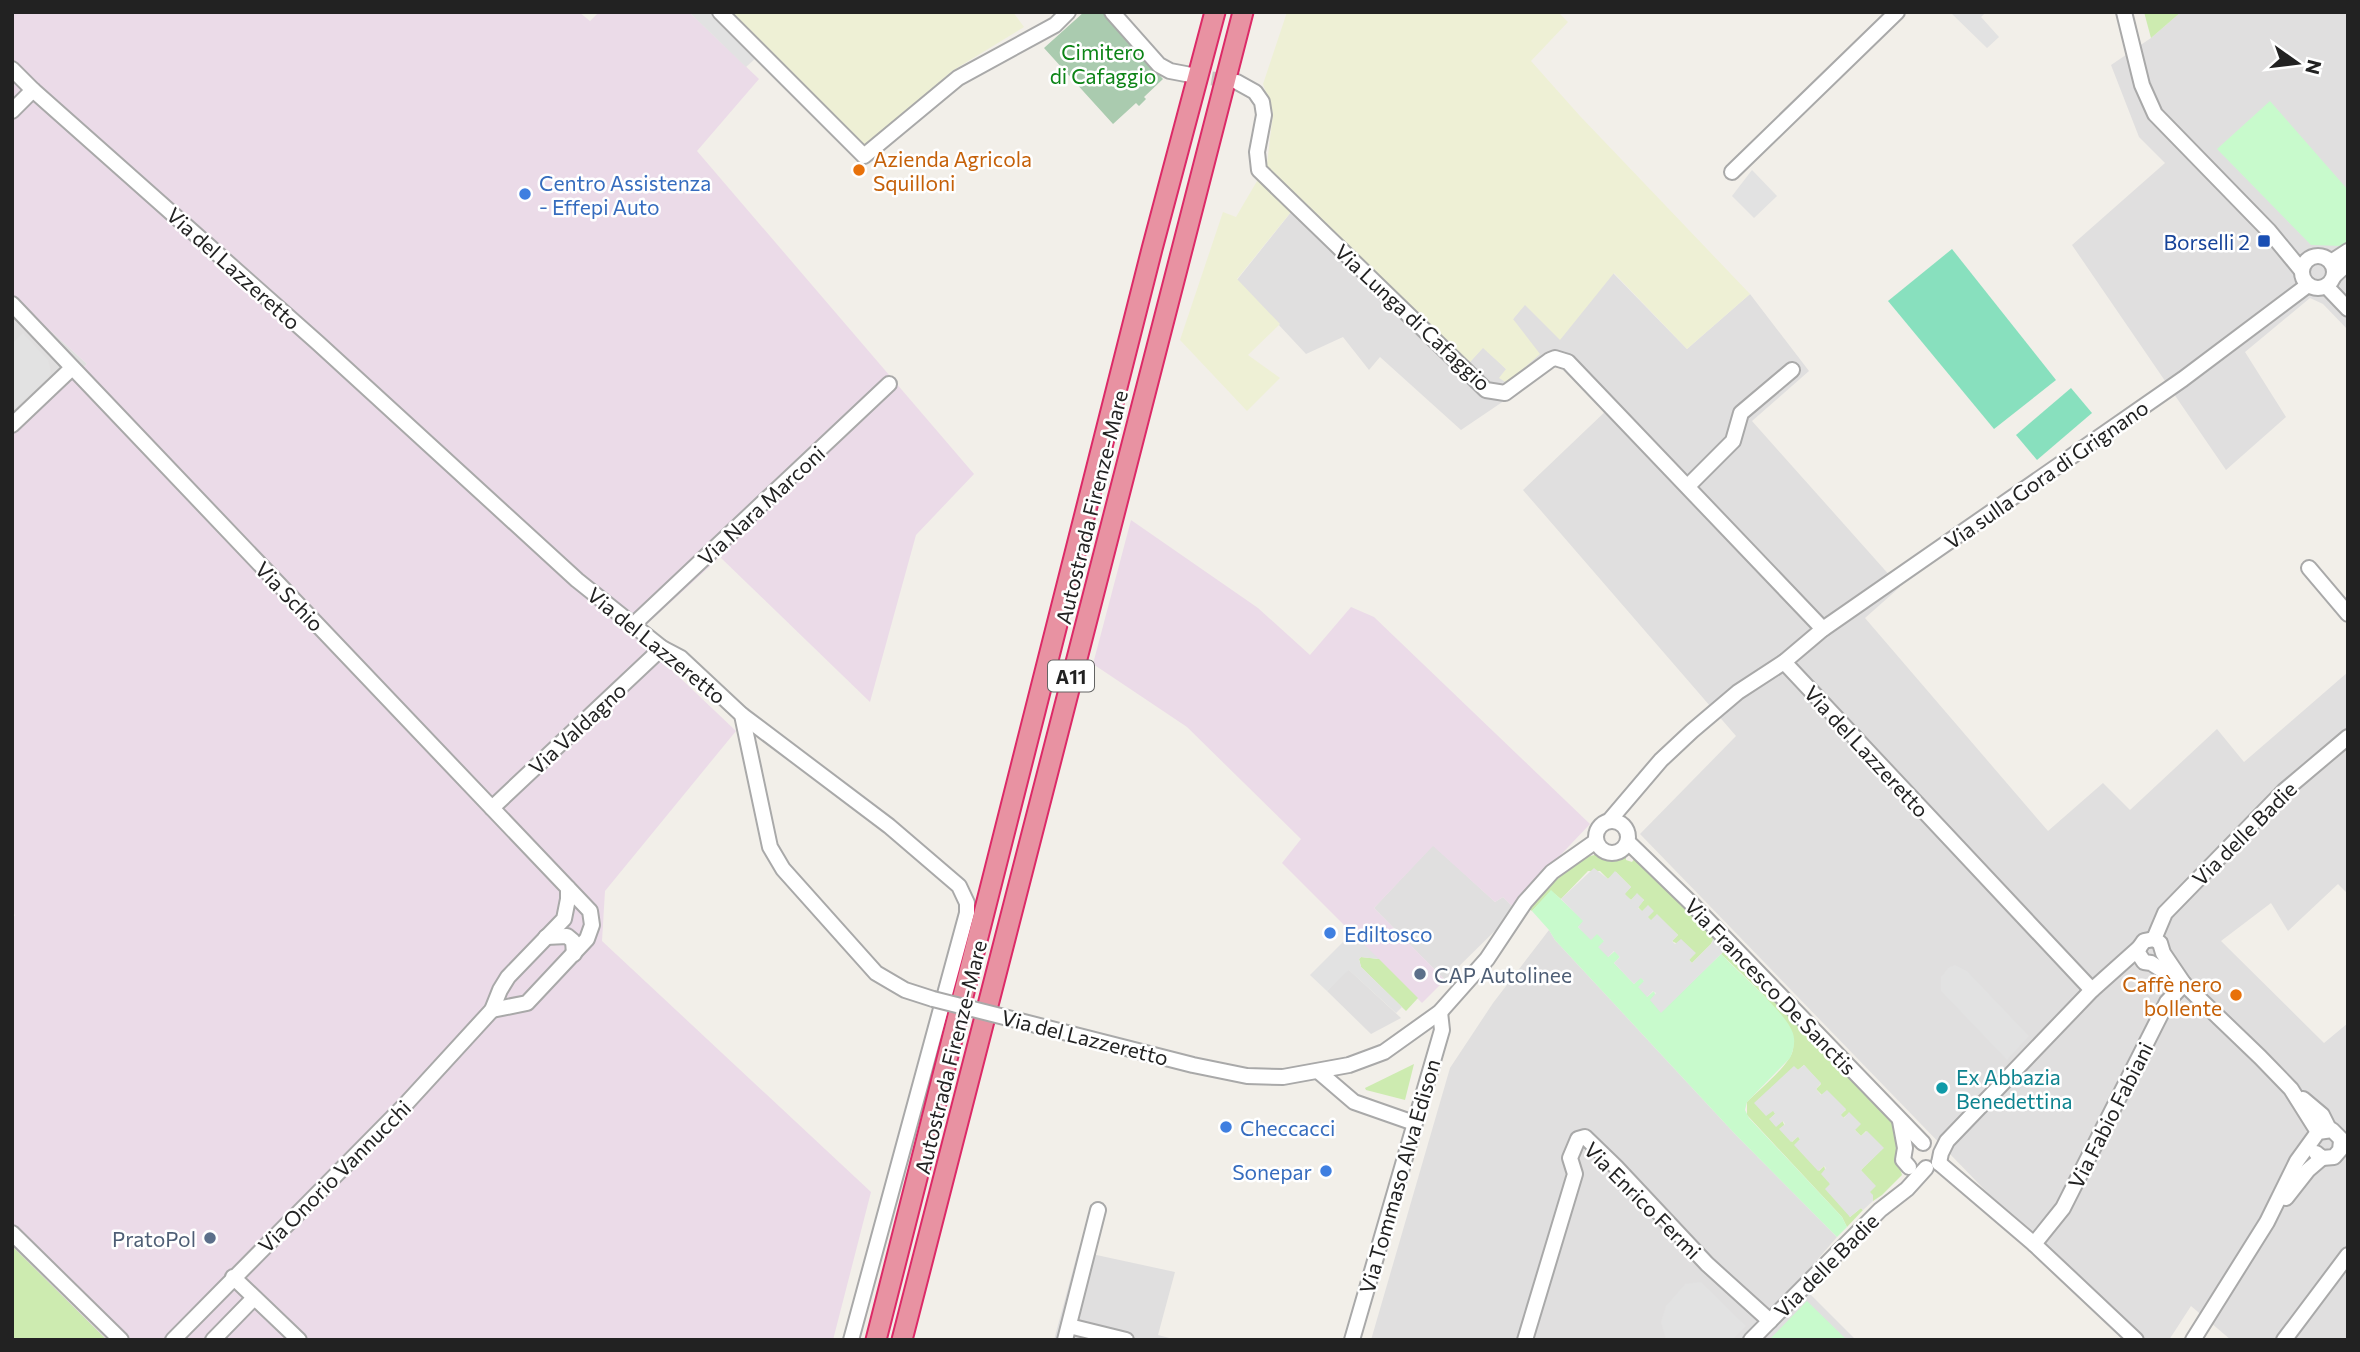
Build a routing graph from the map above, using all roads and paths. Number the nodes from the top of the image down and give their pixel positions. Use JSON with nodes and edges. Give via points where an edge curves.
{"nodes":[{"id":1,"x":720,"y":12,"type":"edge"},
{"id":2,"x":1112,"y":12,"type":"edge"},
{"id":3,"x":1215,"y":12,"type":"edge"},
{"id":4,"x":1243,"y":12,"type":"edge"},
{"id":5,"x":1897,"y":12,"type":"edge"},
{"id":6,"x":2124,"y":12,"type":"edge"},
{"id":7,"x":1066,"y":13,"type":"edge"},
{"id":8,"x":12,"y":69,"type":"edge"},
{"id":9,"x":1191,"y":75,"type":"tunnel mouth"},
{"id":10,"x":1237,"y":82,"type":"tunnel mouth"},
{"id":11,"x":33,"y":90,"type":"junction"},
{"id":12,"x":12,"y":111,"type":"edge"},
{"id":13,"x":1732,"y":172,"type":"dead end"},
{"id":14,"x":2348,"y":251,"type":"edge"},
{"id":15,"x":2348,"y":264,"type":"edge"},
{"id":16,"x":2306,"y":272,"type":"junction"},
{"id":17,"x":2330,"y":275,"type":"junction"},
{"id":18,"x":12,"y":304,"type":"edge"},
{"id":19,"x":2348,"y":309,"type":"edge"},
{"id":20,"x":72,"y":368,"type":"junction"},
{"id":21,"x":1792,"y":370,"type":"dead end"},
{"id":22,"x":889,"y":384,"type":"dead end"},
{"id":23,"x":12,"y":425,"type":"edge"},
{"id":24,"x":1688,"y":486,"type":"junction"},
{"id":25,"x":2309,"y":568,"type":"dead end"},
{"id":26,"x":2348,"y":614,"type":"edge"},
{"id":27,"x":633,"y":625,"type":"junction"},
{"id":28,"x":1823,"y":629,"type":"junction"},
{"id":29,"x":662,"y":648,"type":"junction"},
{"id":30,"x":1784,"y":662,"type":"junction"},
{"id":31,"x":742,"y":715,"type":"junction"},
{"id":32,"x":2348,"y":737,"type":"edge"},
{"id":33,"x":1629,"y":798,"type":"junction"},
{"id":34,"x":492,"y":808,"type":"junction"},
{"id":35,"x":1609,"y":821,"type":"junction"},
{"id":36,"x":1625,"y":840,"type":"junction"},
{"id":37,"x":1598,"y":844,"type":"junction"},
{"id":38,"x":568,"y":887,"type":"junction"},
{"id":39,"x":546,"y":937,"type":"junction"},
{"id":40,"x":2154,"y":939,"type":"junction"},
{"id":41,"x":2163,"y":953,"type":"junction"},
{"id":42,"x":575,"y":954,"type":"junction"},
{"id":43,"x":2145,"y":958,"type":"junction"},
{"id":44,"x":2184,"y":984,"type":"junction"},
{"id":45,"x":2092,"y":990,"type":"junction"},
{"id":46,"x":492,"y":1010,"type":"junction"},
{"id":47,"x":1440,"y":1012,"type":"junction"},
{"id":48,"x":1319,"y":1072,"type":"junction"},
{"id":49,"x":1900,"y":1121,"type":"junction"},
{"id":50,"x":1413,"y":1123,"type":"junction"},
{"id":51,"x":2320,"y":1133,"type":"junction"},
{"id":52,"x":1905,"y":1148,"type":"junction"},
{"id":53,"x":2344,"y":1150,"type":"edge"},
{"id":54,"x":1935,"y":1153,"type":"junction"},
{"id":55,"x":2322,"y":1158,"type":"junction"},
{"id":56,"x":1909,"y":1167,"type":"junction"},
{"id":57,"x":1902,"y":1191,"type":"junction"},
{"id":58,"x":1098,"y":1210,"type":"dead end"},
{"id":59,"x":2267,"y":1222,"type":"junction"},
{"id":60,"x":12,"y":1233,"type":"edge"},
{"id":61,"x":2034,"y":1244,"type":"junction"},
{"id":62,"x":2348,"y":1255,"type":"edge"},
{"id":63,"x":233,"y":1277,"type":"junction"},
{"id":64,"x":254,"y":1298,"type":"junction"},
{"id":65,"x":1770,"y":1321,"type":"junction"},
{"id":66,"x":1067,"y":1333,"type":"edge"},
{"id":67,"x":121,"y":1340,"type":"edge"},
{"id":68,"x":173,"y":1340,"type":"edge"},
{"id":69,"x":213,"y":1340,"type":"edge"},
{"id":70,"x":299,"y":1340,"type":"edge"},
{"id":71,"x":851,"y":1340,"type":"edge"},
{"id":72,"x":876,"y":1340,"type":"edge"},
{"id":73,"x":902,"y":1340,"type":"edge"},
{"id":74,"x":1126,"y":1340,"type":"edge"},
{"id":75,"x":1352,"y":1340,"type":"edge"},
{"id":76,"x":1525,"y":1340,"type":"edge"},
{"id":77,"x":1751,"y":1340,"type":"edge"},
{"id":78,"x":2136,"y":1340,"type":"edge"},
{"id":79,"x":2193,"y":1340,"type":"edge"},
{"id":80,"x":2284,"y":1340,"type":"edge"}],
"edges":[{"from":1,"to":7,"type":"street","via":[[864,156],[958,78],[1055,25]]},
{"from":2,"to":9,"type":"street","via":[[1159,65]]},
{"from":3,"to":72,"type":"highway","name":"Autostrada Firenze-Mare","number":"A11"},
{"from":4,"to":73,"type":"highway","name":"Autostrada Firenze-Mare","number":"A11"},
{"from":5,"to":13,"type":"street"},
{"from":6,"to":16,"type":"street","via":[[2142,85],[2155,114]]},
{"from":8,"to":11,"type":"street","name":"Via del Lazzeretto"},
{"from":10,"to":24,"type":"street","name":"Via Lunga di Cafaggio","via":[[1262,102],[1259,170],[1486,390],[1505,393],[1550,360],[1568,362]]},
{"from":11,"to":12,"type":"street"},
{"from":11,"to":27,"type":"street","name":"Via del Lazzeretto"},
{"from":14,"to":17,"type":"street"},
{"from":15,"to":17,"type":"street"},
{"from":16,"to":17,"type":"street","via":[[2319,288]]},
{"from":16,"to":17,"type":"street","via":[[2322,256]]},
{"from":16,"to":28,"type":"street","name":"Via sulla Gora di Grignano","via":[[2183,379]]},
{"from":17,"to":19,"type":"street"},
{"from":18,"to":20,"type":"street","name":"Via Schio"},
{"from":20,"to":23,"type":"street"},
{"from":20,"to":34,"type":"street","name":"Via Schio"},
{"from":21,"to":24,"type":"street","via":[[1741,413],[1732,441]]},
{"from":22,"to":27,"type":"street","name":"Via Nara Marconi"},
{"from":24,"to":28,"type":"street","name":"Via Lunga di Cafaggio"},
{"from":25,"to":26,"type":"street"},
{"from":27,"to":29,"type":"street","name":"Via del Lazzeretto"},
{"from":28,"to":30,"type":"street","name":"Via sulla Gora di Grignano"},
{"from":29,"to":31,"type":"street","name":"Via del Lazzeretto","via":[[681,659]]},
{"from":29,"to":34,"type":"street","name":"Via Valdagno"},
{"from":30,"to":33,"type":"street","via":[[1718,707],[1661,760]]},
{"from":30,"to":45,"type":"street","name":"Via del Lazzeretto"},
{"from":31,"to":48,"type":"street","name":"Via del Lazzeretto","bridge":true,"via":[[770,847],[783,869],[876,973],[933,999],[1194,1065],[1247,1076]]},
{"from":31,"to":71,"type":"street","via":[[889,826],[960,886],[967,903]]},
{"from":32,"to":40,"type":"street","name":"Via delle Badie","via":[[2284,790],[2165,912]]},
{"from":33,"to":35,"type":"street"},
{"from":33,"to":36,"type":"street"},
{"from":34,"to":38,"type":"street","name":"Via Schio"},
{"from":35,"to":36,"type":"street","via":[[1619,822]]},
{"from":35,"to":37,"type":"street","via":[[1600,826]]},
{"from":36,"to":37,"type":"street","name":"Via del Lazzeretto","via":[[1608,853]]},
{"from":36,"to":49,"type":"street","name":"Via Francesco De Sanctis"},
{"from":37,"to":47,"type":"street","name":"Via del Lazzeretto","via":[[1552,872],[1525,902],[1487,959]]},
{"from":38,"to":39,"type":"street","name":"Via Onorio Vannucchi","via":[[564,919]]},
{"from":38,"to":42,"type":"street","via":[[592,918],[587,939]]},
{"from":39,"to":42,"type":"street","via":[[568,936]]},
{"from":39,"to":46,"type":"street","name":"Via Onorio Vannucchi","via":[[504,982]]},
{"from":40,"to":41,"type":"street"},
{"from":40,"to":43,"type":"street","via":[[2144,941]]},
{"from":41,"to":43,"type":"street","via":[[2159,961]]},
{"from":41,"to":44,"type":"street"},
{"from":42,"to":46,"type":"street","via":[[527,1003]]},
{"from":43,"to":44,"type":"street"},
{"from":43,"to":45,"type":"street","name":"Via delle Badie","via":[[2115,969]]},
{"from":44,"to":51,"type":"street","via":[[2291,1089]]},
{"from":44,"to":61,"type":"street","name":"Via Fabio Fabiani","via":[[2166,1002],[2063,1208]]},
{"from":45,"to":54,"type":"street","name":"Via delle Badie"},
{"from":46,"to":63,"type":"street","name":"Via Onorio Vannucchi","via":[[404,1106]]},
{"from":47,"to":48,"type":"street","name":"Via del Lazzeretto","via":[[1384,1052]]},
{"from":47,"to":50,"type":"street","name":"Via Tommaso Alva Edison","via":[[1442,1030]]},
{"from":48,"to":50,"type":"street","via":[[1354,1102]]},
{"from":49,"to":52,"type":"street"},
{"from":49,"to":54,"type":"street","name":"Via Francesco De Sanctis"},
{"from":50,"to":75,"type":"street","name":"Via Tommaso Alva Edison"},
{"from":51,"to":53,"type":"street","via":[[2336,1132]]},
{"from":51,"to":55,"type":"street","via":[[2313,1150]]},
{"from":51,"to":59,"type":"street","via":[[2297,1161]]},
{"from":52,"to":54,"type":"street","via":[[1913,1143]]},
{"from":52,"to":56,"type":"street","via":[[1903,1160]]},
{"from":53,"to":55,"type":"street"},
{"from":54,"to":56,"type":"street"},
{"from":54,"to":57,"type":"street","name":"Via delle Badie"},
{"from":54,"to":61,"type":"street","name":"Via Francesco De Sanctis"},
{"from":55,"to":59,"type":"street"},
{"from":56,"to":57,"type":"street","name":"Via delle Badie"},
{"from":57,"to":65,"type":"street","name":"Via delle Badie"},
{"from":58,"to":66,"type":"street"},
{"from":59,"to":79,"type":"street"},
{"from":60,"to":67,"type":"street"},
{"from":61,"to":78,"type":"street","name":"Via Francesco De Sanctis"},
{"from":62,"to":80,"type":"street"},
{"from":63,"to":64,"type":"street"},
{"from":63,"to":68,"type":"street","name":"Via Onorio Vannucchi"},
{"from":64,"to":69,"type":"street"},
{"from":64,"to":70,"type":"street"},
{"from":65,"to":76,"type":"street","name":"Via Enrico Fermi","via":[[1707,1265],[1585,1137],[1578,1139],[1570,1158],[1575,1174]]},
{"from":65,"to":77,"type":"street","name":"Via delle Badie"},
{"from":66,"to":74,"type":"street"}]}
